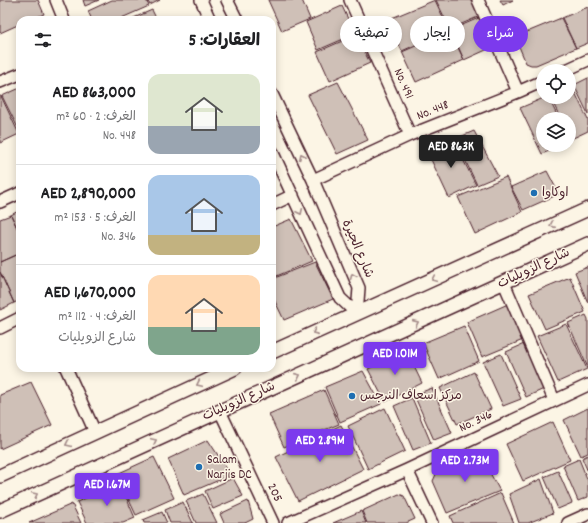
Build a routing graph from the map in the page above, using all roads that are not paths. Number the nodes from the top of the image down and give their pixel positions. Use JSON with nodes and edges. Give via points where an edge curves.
{"nodes":[{"id":1,"x":56,"y":0,"type":"edge"},
{"id":2,"x":200,"y":0,"type":"edge"},
{"id":3,"x":227,"y":0,"type":"edge"},
{"id":4,"x":350,"y":0,"type":"edge"},
{"id":5,"x":478,"y":0,"type":"edge"},
{"id":6,"x":62,"y":16,"type":"edge"},
{"id":7,"x":208,"y":16,"type":"edge"},
{"id":8,"x":235,"y":16,"type":"edge"},
{"id":9,"x":588,"y":60,"type":"edge"},
{"id":10,"x":576,"y":66,"type":"edge"},
{"id":11,"x":16,"y":76,"type":"edge"},
{"id":12,"x":0,"y":82,"type":"edge"},
{"id":13,"x":536,"y":84,"type":"edge"},
{"id":14,"x":518,"y":92,"type":"junction"},
{"id":15,"x":276,"y":102,"type":"edge"},
{"id":16,"x":410,"y":135,"type":"junction"},
{"id":17,"x":276,"y":159,"type":"edge"},
{"id":18,"x":313,"y":180,"type":"junction"},
{"id":19,"x":16,"y":195,"type":"edge"},
{"id":20,"x":293,"y":195,"type":"junction"},
{"id":21,"x":0,"y":202,"type":"edge"},
{"id":22,"x":276,"y":203,"type":"edge"},
{"id":23,"x":588,"y":209,"type":"edge"},
{"id":24,"x":588,"y":244,"type":"edge"},
{"id":25,"x":504,"y":283,"type":"junction"},
{"id":26,"x":357,"y":314,"type":"junction"},
{"id":27,"x":16,"y":320,"type":"edge"},
{"id":28,"x":0,"y":328,"type":"edge"},
{"id":29,"x":276,"y":350,"type":"edge"},
{"id":30,"x":68,"y":372,"type":"edge"},
{"id":31,"x":226,"y":372,"type":"edge"},
{"id":32,"x":588,"y":385,"type":"edge"},
{"id":33,"x":554,"y":400,"type":"junction"},
{"id":34,"x":220,"y":411,"type":"junction"},
{"id":35,"x":95,"y":432,"type":"junction"},
{"id":36,"x":407,"y":470,"type":"junction"},
{"id":37,"x":0,"y":476,"type":"edge"},
{"id":38,"x":0,"y":511,"type":"edge"},
{"id":39,"x":588,"y":514,"type":"edge"},
{"id":40,"x":273,"y":523,"type":"edge"},
{"id":41,"x":288,"y":523,"type":"edge"},
{"id":42,"x":432,"y":523,"type":"edge"},
{"id":43,"x":568,"y":523,"type":"edge"}],
"edges":[{"from":1,"to":6,"type":"street"},
{"from":2,"to":7,"type":"street"},
{"from":3,"to":8,"type":"street"},
{"from":4,"to":16,"type":"street","name":"No. 491"},
{"from":5,"to":14,"type":"street"},
{"from":9,"to":10,"type":"street"},
{"from":11,"to":12,"type":"street"},
{"from":13,"to":14,"type":"street","name":"No. 448"},
{"from":14,"to":16,"type":"street","name":"No. 448"},
{"from":18,"to":15,"type":"street","name":"شارع الجيرة","one_way":true},
{"from":16,"to":18,"type":"street","name":"No. 448"},
{"from":17,"to":20,"type":"street"},
{"from":26,"to":18,"type":"street","name":"شارع الجيرة","one_way":true,"via":[[358,288]]},
{"from":19,"to":21,"type":"street"},
{"from":20,"to":22,"type":"street"},
{"from":20,"to":26,"type":"street","one_way":true,"via":[[340,298]]},
{"from":23,"to":26,"type":"street","one_way":true},
{"from":24,"to":25,"type":"street","name":"شارع الزويليات"},
{"from":25,"to":33,"type":"street"},
{"from":34,"to":25,"type":"street","name":"شارع الزويليات","one_way":true},
{"from":26,"to":29,"type":"street","one_way":true},
{"from":27,"to":28,"type":"street"},
{"from":30,"to":35,"type":"street"},
{"from":31,"to":35,"type":"street","one_way":true},
{"from":32,"to":33,"type":"street","name":"No. 346"},
{"from":33,"to":36,"type":"street","name":"No. 346"},
{"from":38,"to":34,"type":"street","name":"شارع الزويليات","one_way":true},
{"from":34,"to":40,"type":"street","name":"205"},
{"from":35,"to":37,"type":"street","one_way":true},
{"from":36,"to":41,"type":"street","name":"No. 346"},
{"from":36,"to":42,"type":"street"},
{"from":39,"to":43,"type":"street"}]}
